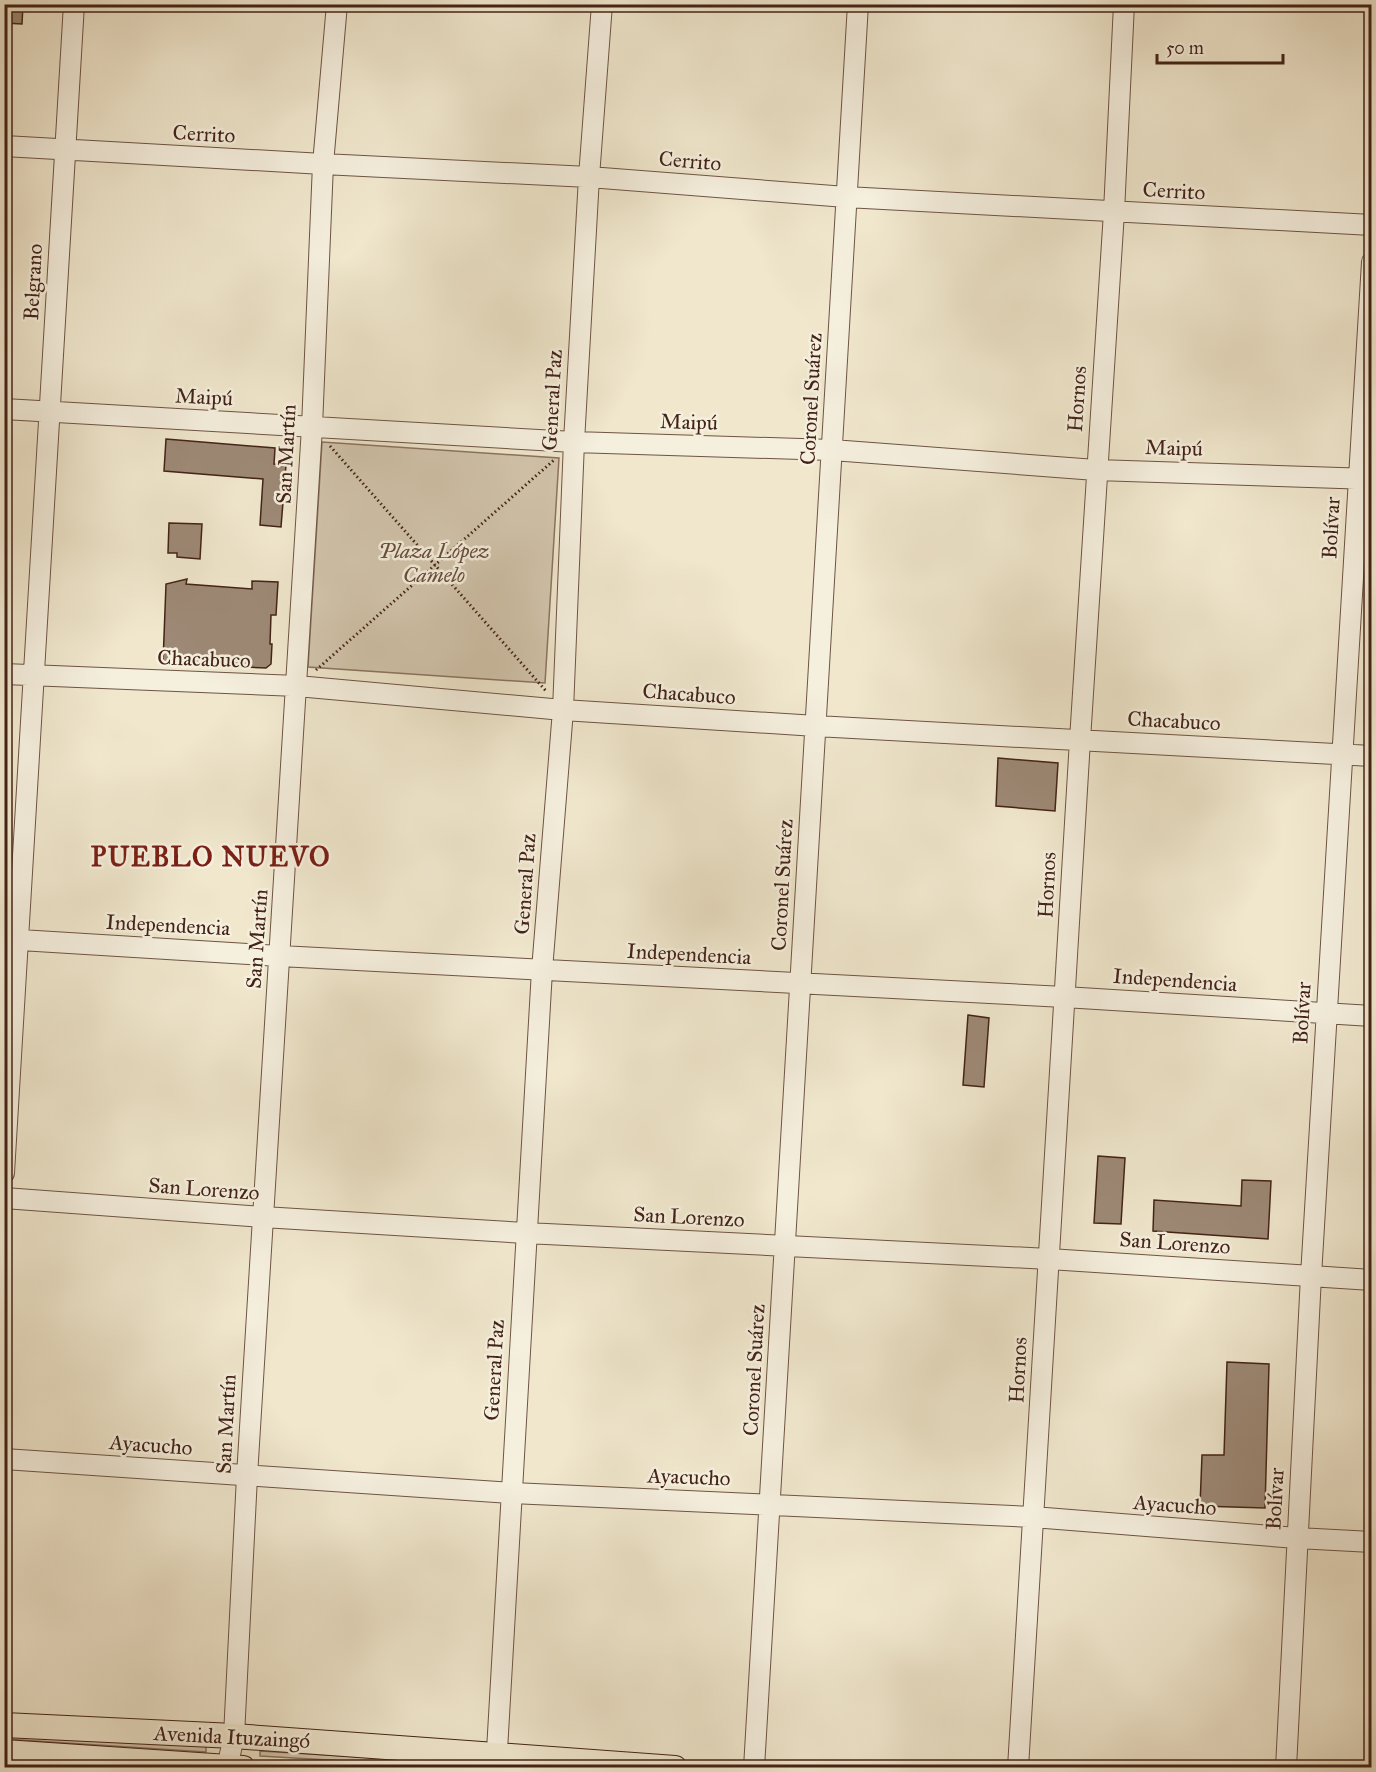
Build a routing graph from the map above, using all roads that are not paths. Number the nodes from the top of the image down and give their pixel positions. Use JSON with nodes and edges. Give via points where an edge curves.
{"nodes":[{"id":1,"x":74,"y":4,"type":"edge"},
{"id":2,"x":338,"y":4,"type":"edge"},
{"id":3,"x":602,"y":4,"type":"edge"},
{"id":4,"x":858,"y":4,"type":"edge"},
{"id":5,"x":1124,"y":4,"type":"edge"},
{"id":6,"x":4,"y":146,"type":"edge"},
{"id":7,"x":64,"y":150,"type":"junction"},
{"id":8,"x":323,"y":164,"type":"junction"},
{"id":9,"x":589,"y":177,"type":"junction"},
{"id":10,"x":846,"y":197,"type":"junction"},
{"id":11,"x":1114,"y":212,"type":"junction"},
{"id":12,"x":1371,"y":225,"type":"edge"},
{"id":13,"x":1371,"y":262,"type":"edge"},
{"id":14,"x":4,"y":409,"type":"edge"},
{"id":15,"x":49,"y":412,"type":"junction"},
{"id":16,"x":312,"y":427,"type":"junction"},
{"id":17,"x":574,"y":442,"type":"junction"},
{"id":18,"x":832,"y":450,"type":"junction"},
{"id":19,"x":1096,"y":470,"type":"junction"},
{"id":20,"x":1365,"y":478,"type":"edge"},
{"id":21,"x":4,"y":674,"type":"edge"},
{"id":22,"x":35,"y":676,"type":"junction"},
{"id":23,"x":297,"y":686,"type":"junction"},
{"id":24,"x":563,"y":710,"type":"junction"},
{"id":25,"x":816,"y":726,"type":"junction"},
{"id":26,"x":1080,"y":740,"type":"junction"},
{"id":27,"x":1342,"y":754,"type":"junction"},
{"id":28,"x":1371,"y":756,"type":"edge"},
{"id":29,"x":12,"y":940,"type":"edge"},
{"id":30,"x":280,"y":956,"type":"junction"},
{"id":31,"x":542,"y":970,"type":"junction"},
{"id":32,"x":800,"y":983,"type":"junction"},
{"id":33,"x":1064,"y":997,"type":"junction"},
{"id":34,"x":1326,"y":1014,"type":"junction"},
{"id":35,"x":1371,"y":1016,"type":"edge"},
{"id":36,"x":4,"y":1173,"type":"edge"},
{"id":37,"x":4,"y":1198,"type":"edge"},
{"id":38,"x":263,"y":1217,"type":"junction"},
{"id":39,"x":526,"y":1233,"type":"junction"},
{"id":40,"x":785,"y":1246,"type":"junction"},
{"id":41,"x":1049,"y":1259,"type":"junction"},
{"id":42,"x":1311,"y":1276,"type":"junction"},
{"id":43,"x":1371,"y":1280,"type":"edge"},
{"id":44,"x":4,"y":1459,"type":"edge"},
{"id":45,"x":247,"y":1476,"type":"junction"},
{"id":46,"x":512,"y":1493,"type":"junction"},
{"id":47,"x":770,"y":1504,"type":"junction"},
{"id":48,"x":1033,"y":1517,"type":"junction"},
{"id":49,"x":1297,"y":1538,"type":"junction"},
{"id":50,"x":1371,"y":1542,"type":"edge"},
{"id":51,"x":4,"y":1725,"type":"edge"},
{"id":52,"x":234,"y":1736,"type":"junction"},
{"id":53,"x":4,"y":1752,"type":"edge"},
{"id":54,"x":496,"y":1761,"type":"edge"},
{"id":55,"x":232,"y":1767,"type":"edge"},
{"id":56,"x":675,"y":1767,"type":"edge"},
{"id":57,"x":754,"y":1767,"type":"edge"},
{"id":58,"x":1018,"y":1767,"type":"edge"},
{"id":59,"x":1286,"y":1767,"type":"edge"}],
"edges":[{"from":1,"to":7,"type":"street","name":"Belgrano"},
{"from":2,"to":8,"type":"street","name":"San Martín"},
{"from":3,"to":9,"type":"street","name":"General Paz"},
{"from":4,"to":10,"type":"street","name":"Coronel Suárez"},
{"from":5,"to":11,"type":"street","name":"Hornos"},
{"from":6,"to":7,"type":"street","name":"Cerrito"},
{"from":7,"to":8,"type":"street","name":"Cerrito"},
{"from":7,"to":15,"type":"street","name":"Belgrano"},
{"from":8,"to":9,"type":"street","name":"Cerrito"},
{"from":8,"to":16,"type":"street","name":"San Martín"},
{"from":9,"to":10,"type":"street","name":"Cerrito"},
{"from":9,"to":17,"type":"street","name":"General Paz"},
{"from":10,"to":11,"type":"street","name":"Cerrito"},
{"from":10,"to":18,"type":"street","name":"Coronel Suárez"},
{"from":11,"to":12,"type":"street","name":"Cerrito"},
{"from":11,"to":19,"type":"street","name":"Hornos"},
{"from":13,"to":20,"type":"street","name":"Bolívar"},
{"from":14,"to":15,"type":"street","name":"Maipú"},
{"from":15,"to":16,"type":"street","name":"Maipú"},
{"from":15,"to":22,"type":"street","name":"Belgrano"},
{"from":16,"to":17,"type":"street","name":"Maipú"},
{"from":16,"to":23,"type":"street","name":"San Martín"},
{"from":17,"to":18,"type":"street","name":"Maipú"},
{"from":17,"to":24,"type":"street","name":"General Paz"},
{"from":18,"to":19,"type":"street","name":"Maipú"},
{"from":18,"to":25,"type":"street","name":"Coronel Suárez"},
{"from":19,"to":20,"type":"street","name":"Maipú"},
{"from":19,"to":26,"type":"street","name":"Hornos"},
{"from":20,"to":27,"type":"street","name":"Bolívar"},
{"from":21,"to":22,"type":"street","name":"Chacabuco"},
{"from":22,"to":23,"type":"street","name":"Chacabuco"},
{"from":22,"to":29,"type":"street","name":"Belgrano"},
{"from":23,"to":24,"type":"street","name":"Chacabuco"},
{"from":23,"to":30,"type":"street","name":"San Martín"},
{"from":24,"to":25,"type":"street","name":"Chacabuco"},
{"from":24,"to":31,"type":"street","name":"General Paz"},
{"from":25,"to":26,"type":"street","name":"Chacabuco"},
{"from":25,"to":32,"type":"street","name":"Coronel Suárez"},
{"from":26,"to":27,"type":"street","name":"Chacabuco"},
{"from":26,"to":33,"type":"street","name":"Hornos"},
{"from":27,"to":28,"type":"street","name":"Chacabuco"},
{"from":27,"to":34,"type":"street","name":"Bolívar"},
{"from":29,"to":30,"type":"street","name":"Independencia"},
{"from":29,"to":36,"type":"street","name":"Belgrano"},
{"from":30,"to":31,"type":"street","name":"Independencia"},
{"from":30,"to":38,"type":"street","name":"San Martín"},
{"from":31,"to":32,"type":"street","name":"Independencia"},
{"from":31,"to":39,"type":"street","name":"General Paz"},
{"from":32,"to":33,"type":"street","name":"Independencia"},
{"from":32,"to":40,"type":"street","name":"Coronel Suárez"},
{"from":33,"to":34,"type":"street","name":"Independencia"},
{"from":33,"to":41,"type":"street","name":"Hornos"},
{"from":34,"to":35,"type":"street","name":"Independencia"},
{"from":34,"to":42,"type":"street","name":"Bolívar"},
{"from":37,"to":38,"type":"street","name":"San Lorenzo"},
{"from":38,"to":39,"type":"street","name":"San Lorenzo"},
{"from":38,"to":45,"type":"street","name":"San Martín"},
{"from":39,"to":40,"type":"street","name":"San Lorenzo"},
{"from":39,"to":46,"type":"street","name":"General Paz"},
{"from":40,"to":41,"type":"street","name":"San Lorenzo"},
{"from":40,"to":47,"type":"street","name":"Coronel Suárez"},
{"from":41,"to":42,"type":"street","name":"San Lorenzo"},
{"from":41,"to":48,"type":"street","name":"Hornos"},
{"from":42,"to":43,"type":"street","name":"San Lorenzo"},
{"from":42,"to":49,"type":"street","name":"Bolívar"},
{"from":44,"to":45,"type":"street","name":"Ayacucho"},
{"from":45,"to":46,"type":"street","name":"Ayacucho"},
{"from":45,"to":52,"type":"street","name":"San Martín"},
{"from":46,"to":47,"type":"street","name":"Ayacucho"},
{"from":46,"to":54,"type":"street","name":"General Paz"},
{"from":47,"to":48,"type":"street","name":"Ayacucho"},
{"from":47,"to":57,"type":"street","name":"Coronel Suárez"},
{"from":48,"to":49,"type":"street","name":"Ayacucho"},
{"from":48,"to":58,"type":"street","name":"Hornos"},
{"from":49,"to":50,"type":"street","name":"Ayacucho"},
{"from":49,"to":59,"type":"street","name":"Bolívar"},
{"from":51,"to":52,"type":"main road","name":"Avenida Ituzaingó"},
{"from":52,"to":54,"type":"main road","name":"Avenida Ituzaingó"},
{"from":52,"to":55,"type":"street","name":"San Martín"},
{"from":53,"to":55,"type":"main road","name":"Avenida Ituzaingó"},
{"from":54,"to":56,"type":"main road","name":"Avenida Ituzaingó"}]}
